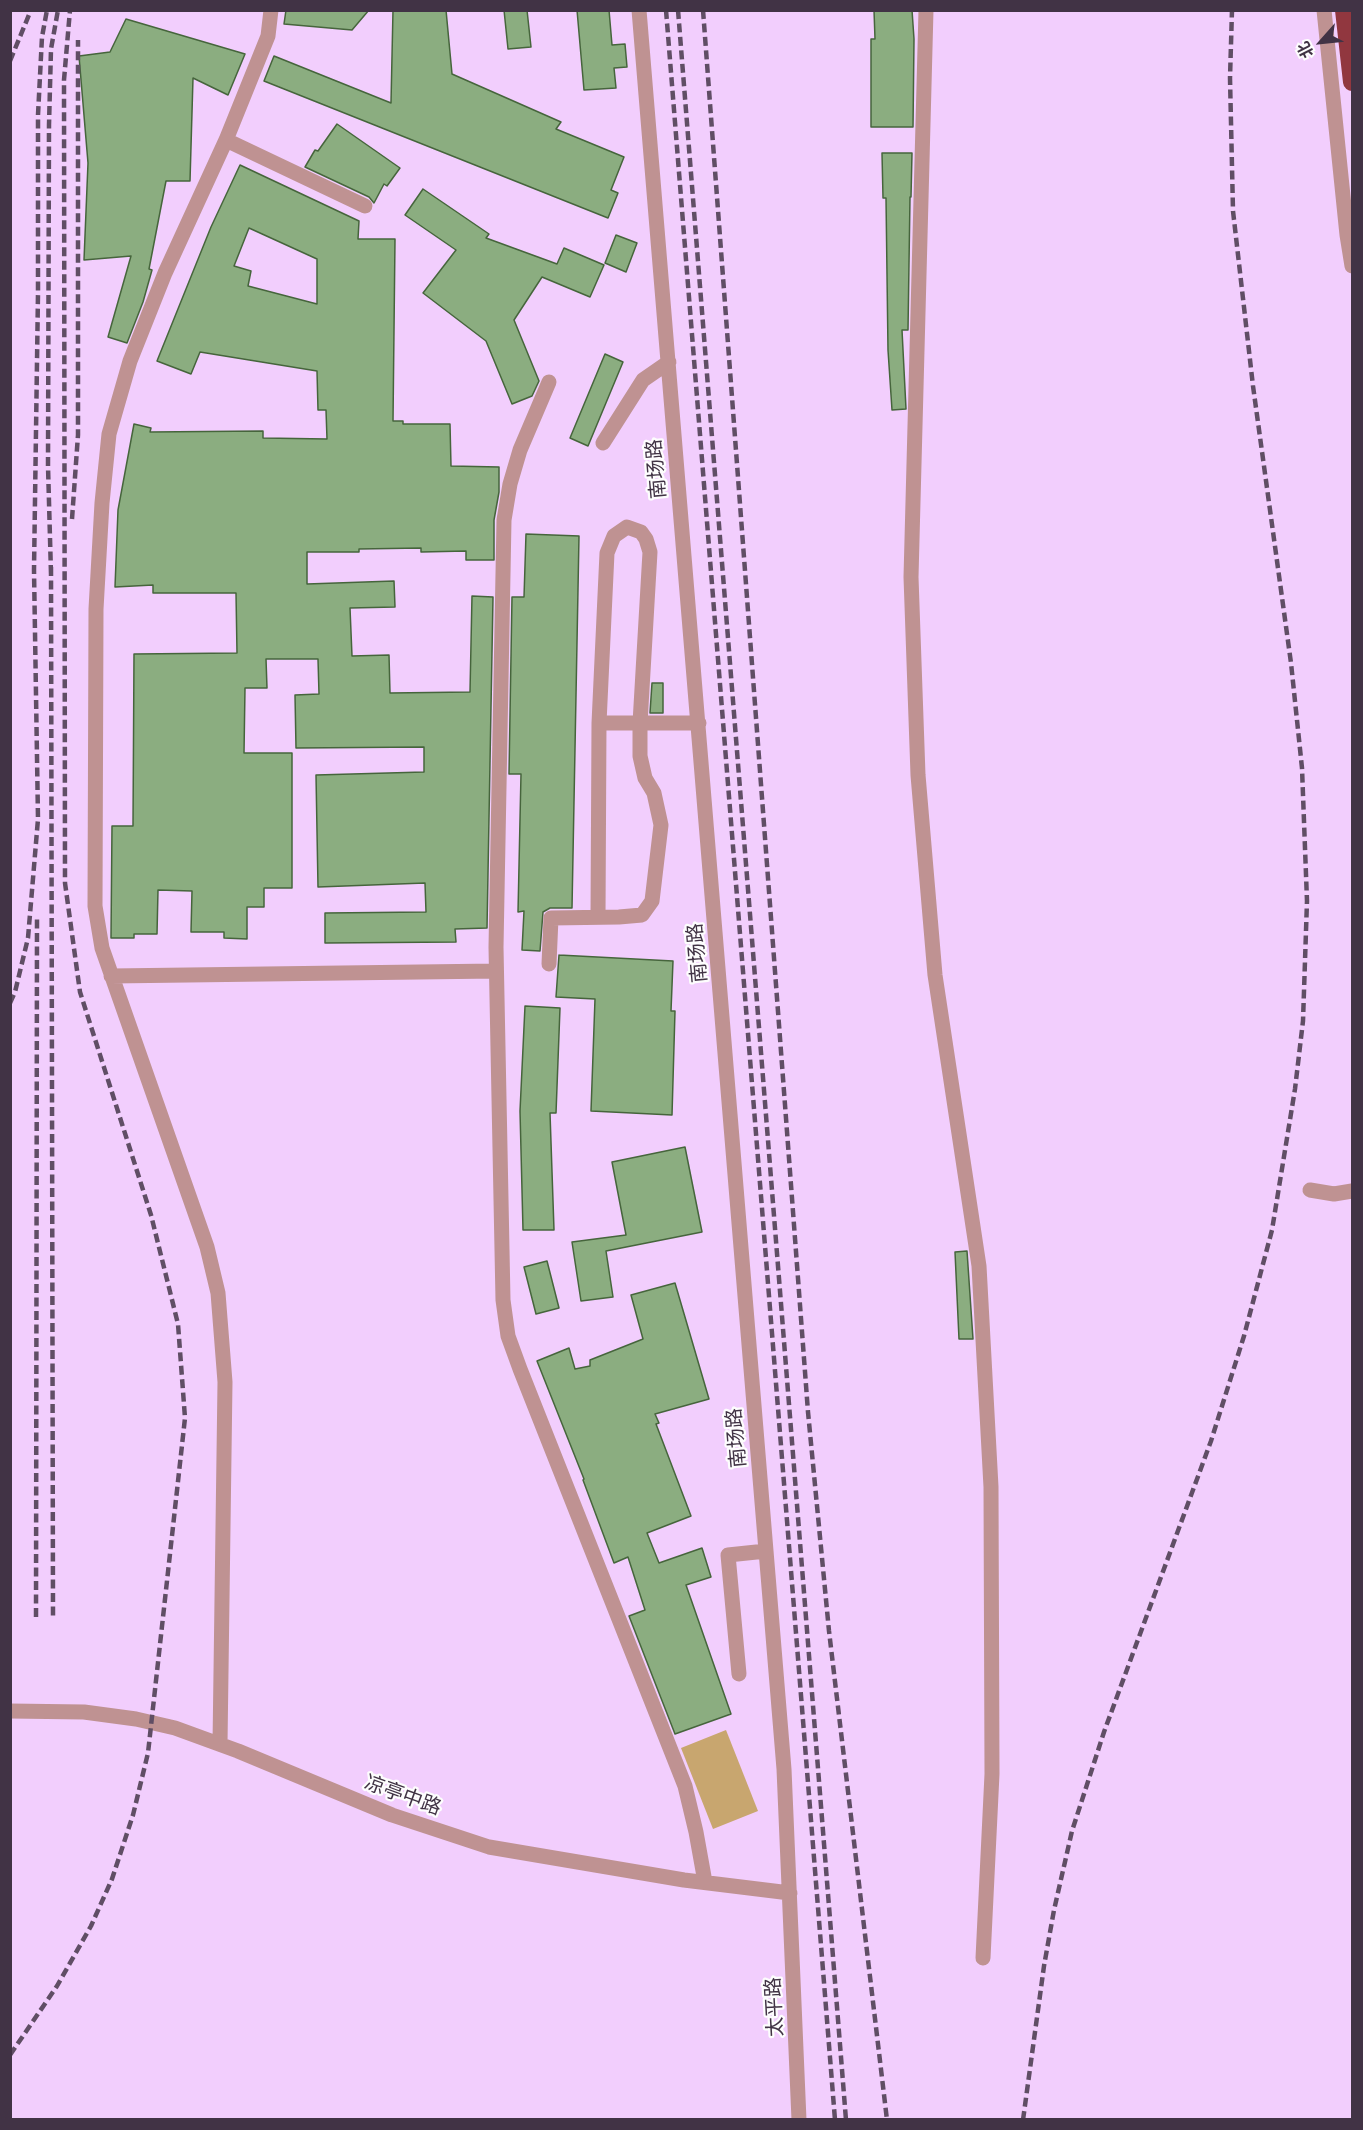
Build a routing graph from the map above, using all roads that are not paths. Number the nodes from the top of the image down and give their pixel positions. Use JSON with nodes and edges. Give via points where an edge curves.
{"nodes":[{"id":1,"x":271,"y":10,"type":"edge"},
{"id":2,"x":639,"y":10,"type":"edge"},
{"id":3,"x":926,"y":10,"type":"edge"},
{"id":4,"x":1324,"y":10,"type":"edge"},
{"id":5,"x":1344,"y":10,"type":"edge"},
{"id":6,"x":1353,"y":82,"type":"edge"},
{"id":7,"x":226,"y":140,"type":"junction"},
{"id":8,"x":365,"y":206,"type":"dead end"},
{"id":9,"x":1353,"y":266,"type":"edge"},
{"id":10,"x":669,"y":362,"type":"junction"},
{"id":11,"x":549,"y":382,"type":"dead end"},
{"id":12,"x":603,"y":443,"type":"dead end"},
{"id":13,"x":599,"y":723,"type":"junction"},
{"id":14,"x":640,"y":723,"type":"junction"},
{"id":15,"x":699,"y":723,"type":"junction"},
{"id":16,"x":598,"y":917,"type":"junction"},
{"id":17,"x":549,"y":964,"type":"dead end"},
{"id":18,"x":496,"y":971,"type":"junction"},
{"id":19,"x":111,"y":976,"type":"junction"},
{"id":20,"x":1311,"y":1190,"type":"dead end"},
{"id":21,"x":1353,"y":1191,"type":"edge"},
{"id":22,"x":766,"y":1551,"type":"junction"},
{"id":23,"x":739,"y":1674,"type":"dead end"},
{"id":24,"x":10,"y":1712,"type":"edge"},
{"id":25,"x":220,"y":1744,"type":"junction"},
{"id":26,"x":705,"y":1882,"type":"junction"},
{"id":27,"x":790,"y":1893,"type":"junction"},
{"id":28,"x":983,"y":1958,"type":"dead end"},
{"id":29,"x":799,"y":2120,"type":"edge"}],
"edges":[{"from":1,"to":7,"type":"street","via":[[268,36]]},
{"from":2,"to":10,"type":"street","name":"南场路"},
{"from":3,"to":28,"type":"street","via":[[911,577],[918,775],[935,975],[979,1266],[989,1441],[992,1751]]},
{"from":4,"to":9,"type":"street"},
{"from":5,"to":6,"type":"highway"},
{"from":7,"to":8,"type":"street"},
{"from":7,"to":19,"type":"street","via":[[165,273],[130,361],[109,434],[96,609],[95,906]]},
{"from":10,"to":12,"type":"street","via":[[643,380]]},
{"from":10,"to":15,"type":"street","name":"南场路"},
{"from":11,"to":18,"type":"street","via":[[520,450],[504,520]]},
{"from":13,"to":14,"type":"street"},
{"from":13,"to":14,"type":"street","via":[[607,553],[614,536],[627,527],[641,532],[650,552]]},
{"from":13,"to":16,"type":"street"},
{"from":14,"to":15,"type":"street"},
{"from":14,"to":16,"type":"street","via":[[640,756],[661,825],[652,901],[642,915]]},
{"from":15,"to":22,"type":"street","name":"南场路"},
{"from":16,"to":17,"type":"street","via":[[551,918]]},
{"from":18,"to":19,"type":"street"},
{"from":18,"to":26,"type":"street","via":[[503,1300],[508,1336],[684,1786]]},
{"from":19,"to":25,"type":"street","via":[[207,1247],[218,1293],[225,1382]]},
{"from":20,"to":21,"type":"street","via":[[1334,1194]]},
{"from":22,"to":23,"type":"street","via":[[728,1555]]},
{"from":22,"to":27,"type":"street","name":"南场路"},
{"from":24,"to":25,"type":"street","name":"凉亭中路","via":[[84,1712],[136,1719]]},
{"from":25,"to":26,"type":"street","name":"凉亭中路","via":[[392,1815],[489,1847]]},
{"from":26,"to":27,"type":"street","name":"凉亭中路"},
{"from":27,"to":29,"type":"street","name":"太平路"}]}
